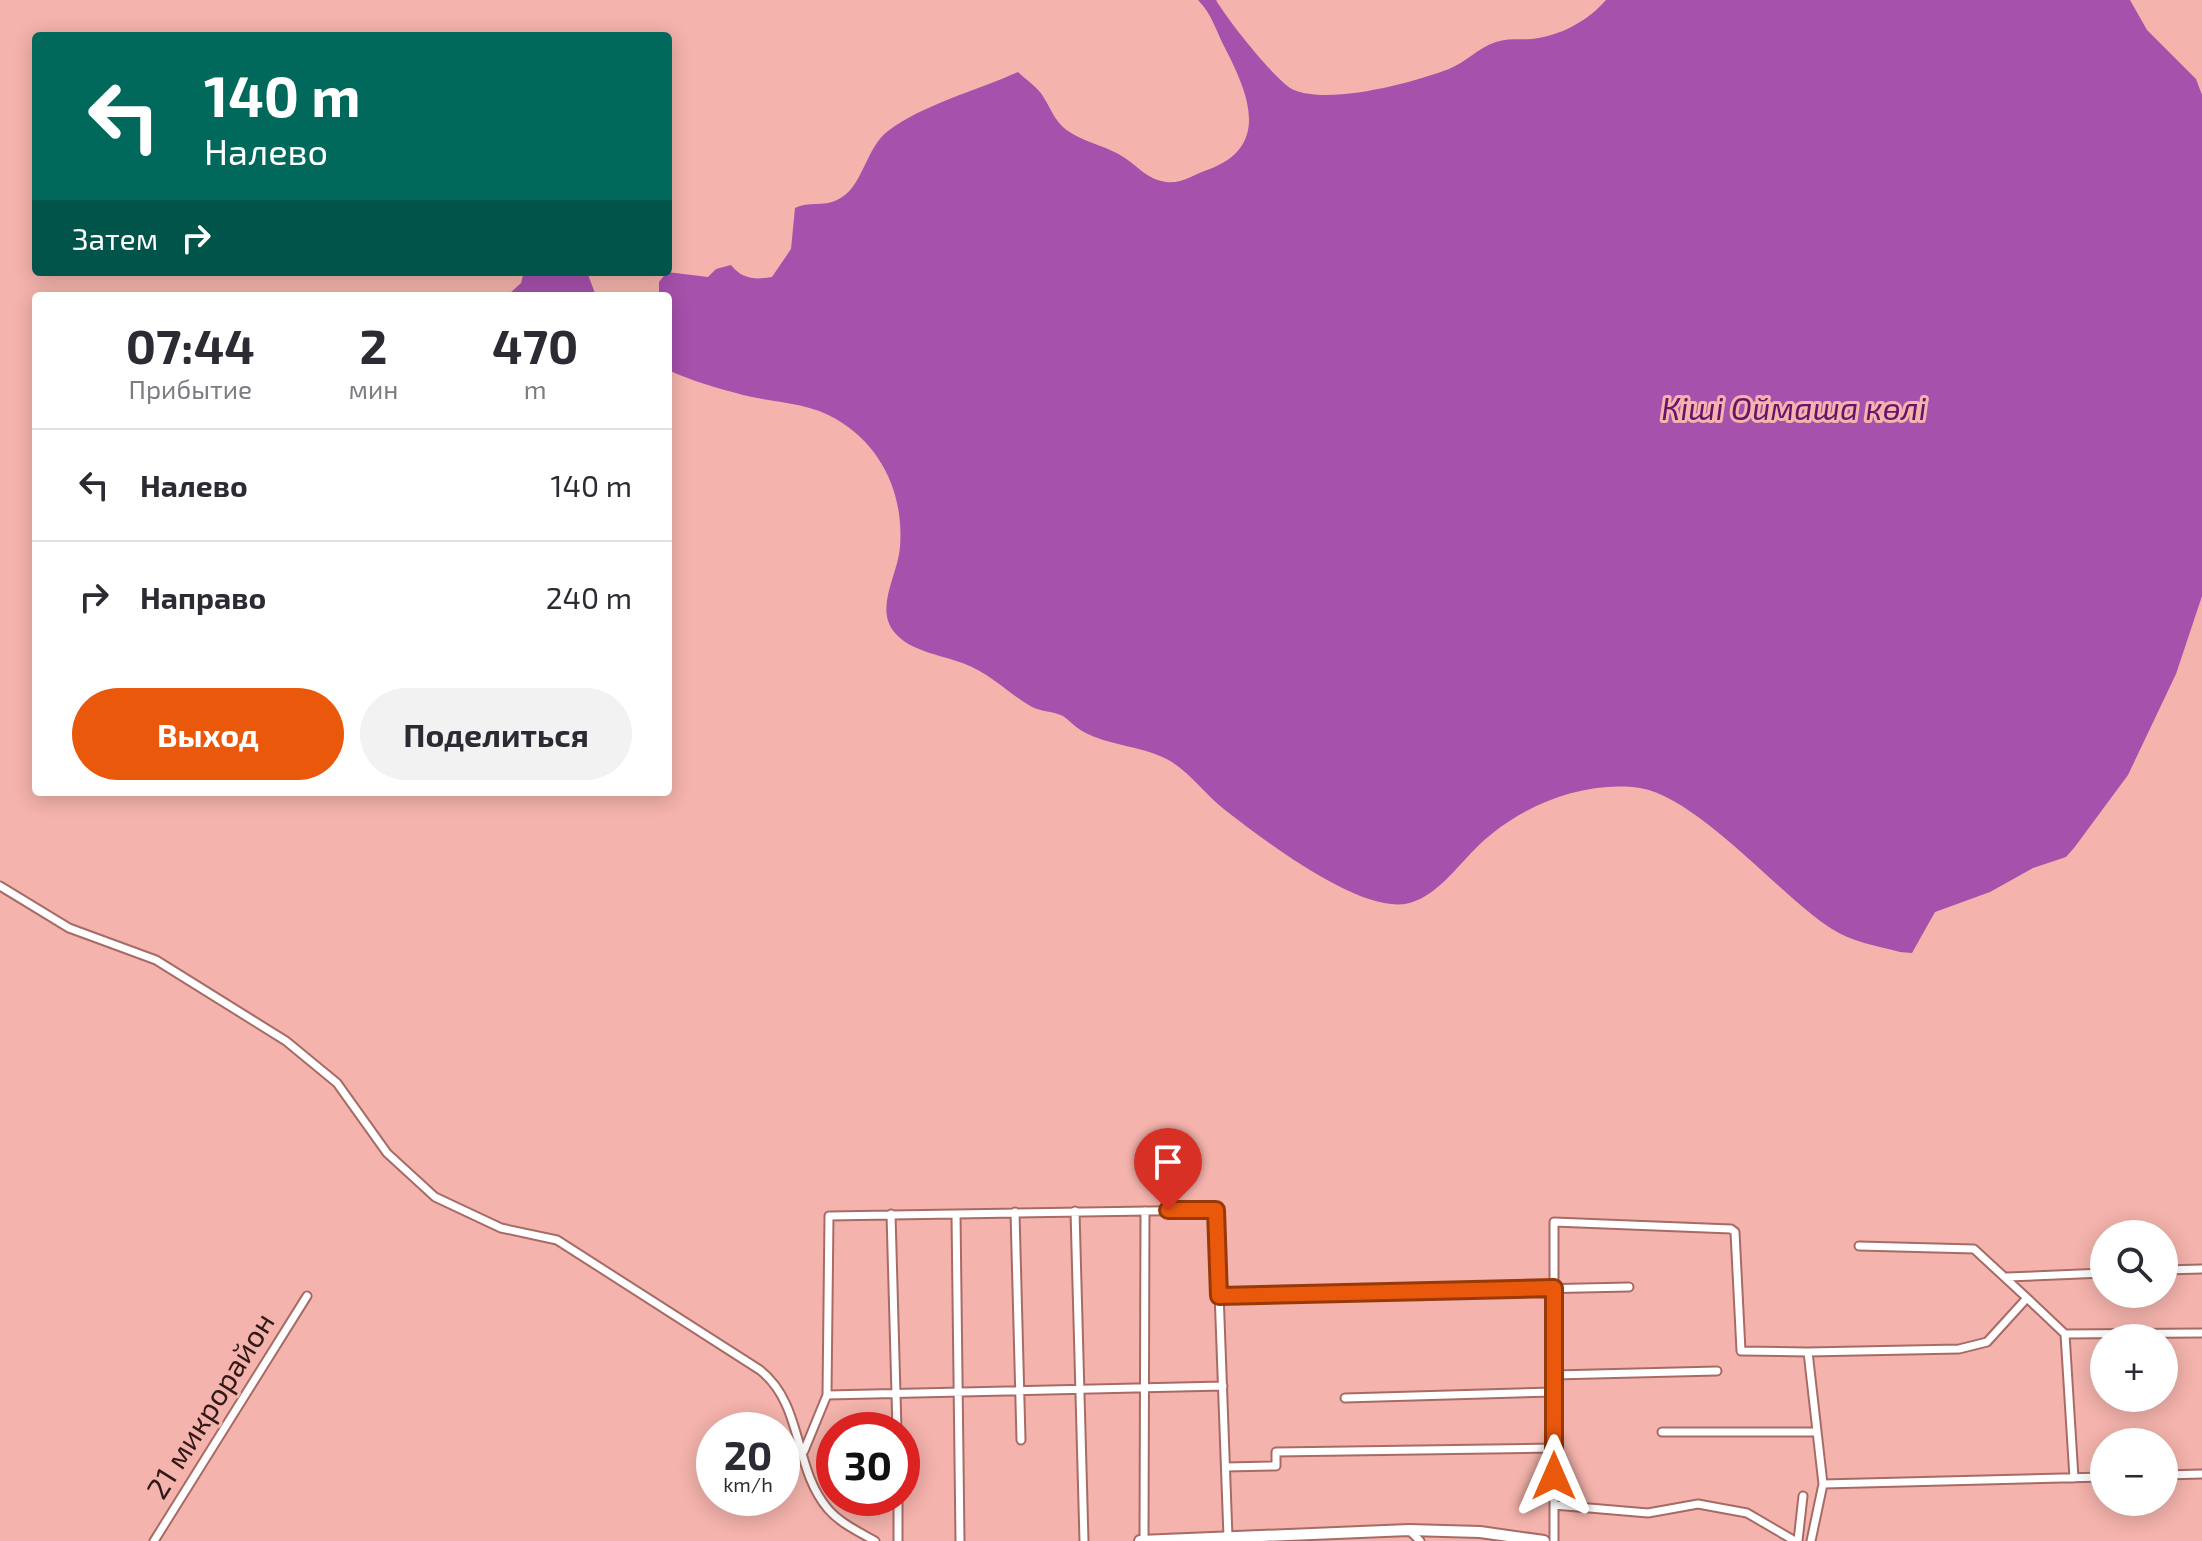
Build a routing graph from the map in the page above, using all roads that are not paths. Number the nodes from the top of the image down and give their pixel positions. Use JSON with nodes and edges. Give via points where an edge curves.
{"nodes":[{"id":1,"x":0,"y":886,"type":"edge"},
{"id":2,"x":1075,"y":1211,"type":"junction"},
{"id":3,"x":1145,"y":1211,"type":"junction"},
{"id":4,"x":1015,"y":1212,"type":"junction"},
{"id":5,"x":891,"y":1214,"type":"junction"},
{"id":6,"x":956,"y":1214,"type":"junction"},
{"id":7,"x":1859,"y":1246,"type":"dead end"},
{"id":8,"x":2202,"y":1269,"type":"edge"},
{"id":9,"x":2178,"y":1270,"type":"edge"},
{"id":10,"x":2090,"y":1274,"type":"edge"},
{"id":11,"x":2007,"y":1277,"type":"junction"},
{"id":12,"x":1629,"y":1287,"type":"dead end"},
{"id":13,"x":1554,"y":1288,"type":"junction"},
{"id":14,"x":307,"y":1296,"type":"dead end"},
{"id":15,"x":1219,"y":1296,"type":"junction"},
{"id":16,"x":2027,"y":1298,"type":"junction"},
{"id":17,"x":2202,"y":1333,"type":"edge"},
{"id":18,"x":2065,"y":1334,"type":"junction"},
{"id":19,"x":1808,"y":1352,"type":"junction"},
{"id":20,"x":1717,"y":1371,"type":"dead end"},
{"id":21,"x":1554,"y":1375,"type":"junction"},
{"id":22,"x":1223,"y":1386,"type":"junction"},
{"id":23,"x":1145,"y":1387,"type":"junction"},
{"id":24,"x":1080,"y":1389,"type":"junction"},
{"id":25,"x":1018,"y":1390,"type":"junction"},
{"id":26,"x":958,"y":1392,"type":"junction"},
{"id":27,"x":1554,"y":1392,"type":"junction"},
{"id":28,"x":896,"y":1393,"type":"junction"},
{"id":29,"x":827,"y":1395,"type":"junction"},
{"id":30,"x":1345,"y":1398,"type":"dead end"},
{"id":31,"x":897,"y":1412,"type":"edge"},
{"id":32,"x":1662,"y":1432,"type":"dead end"},
{"id":33,"x":1816,"y":1432,"type":"junction"},
{"id":34,"x":1021,"y":1440,"type":"dead end"},
{"id":35,"x":1554,"y":1448,"type":"junction"},
{"id":36,"x":804,"y":1451,"type":"junction"},
{"id":37,"x":1226,"y":1467,"type":"junction"},
{"id":38,"x":2202,"y":1474,"type":"edge"},
{"id":39,"x":2178,"y":1475,"type":"edge"},
{"id":40,"x":2090,"y":1477,"type":"edge"},
{"id":41,"x":2074,"y":1478,"type":"junction"},
{"id":42,"x":1823,"y":1484,"type":"junction"},
{"id":43,"x":1803,"y":1496,"type":"dead end"},
{"id":44,"x":1554,"y":1505,"type":"junction"},
{"id":45,"x":898,"y":1516,"type":"edge"},
{"id":46,"x":1409,"y":1530,"type":"junction"},
{"id":47,"x":1228,"y":1537,"type":"junction"},
{"id":48,"x":154,"y":1541,"type":"edge"},
{"id":49,"x":875,"y":1541,"type":"edge"},
{"id":50,"x":898,"y":1541,"type":"edge"},
{"id":51,"x":960,"y":1541,"type":"edge"},
{"id":52,"x":1084,"y":1541,"type":"edge"},
{"id":53,"x":1142,"y":1541,"type":"edge"},
{"id":54,"x":1420,"y":1541,"type":"edge"},
{"id":55,"x":1544,"y":1541,"type":"edge"},
{"id":56,"x":1554,"y":1541,"type":"edge"},
{"id":57,"x":1796,"y":1541,"type":"edge"},
{"id":58,"x":1811,"y":1541,"type":"edge"}],
"edges":[{"from":1,"to":36,"type":"street","via":[[69,928],[156,960],[286,1041],[337,1083],[387,1153],[435,1197],[501,1228],[557,1240],[760,1370],[783,1393]]},
{"from":2,"to":3,"type":"street"},
{"from":2,"to":4,"type":"street"},
{"from":2,"to":24,"type":"street"},
{"from":3,"to":15,"type":"street","via":[[1216,1210]]},
{"from":3,"to":23,"type":"street"},
{"from":4,"to":6,"type":"street"},
{"from":4,"to":25,"type":"street"},
{"from":5,"to":6,"type":"street"},
{"from":5,"to":28,"type":"street"},
{"from":5,"to":29,"type":"street","via":[[829,1216]]},
{"from":6,"to":26,"type":"street"},
{"from":7,"to":11,"type":"street","via":[[1974,1249]]},
{"from":8,"to":9,"type":"street"},
{"from":10,"to":11,"type":"street"},
{"from":11,"to":16,"type":"street"},
{"from":12,"to":13,"type":"street"},
{"from":13,"to":15,"type":"street"},
{"from":13,"to":19,"type":"street","via":[[1554,1222],[1731,1229],[1741,1351]]},
{"from":13,"to":21,"type":"street"},
{"from":14,"to":48,"type":"street","name":"21 микрорайон"},
{"from":15,"to":22,"type":"street"},
{"from":16,"to":18,"type":"street"},
{"from":16,"to":19,"type":"street","via":[[1987,1342],[1959,1349]]},
{"from":17,"to":18,"type":"street"},
{"from":18,"to":41,"type":"street"},
{"from":19,"to":33,"type":"street"},
{"from":20,"to":21,"type":"street"},
{"from":21,"to":27,"type":"street"},
{"from":22,"to":23,"type":"street"},
{"from":22,"to":37,"type":"street"},
{"from":23,"to":24,"type":"street"},
{"from":23,"to":53,"type":"street"},
{"from":24,"to":25,"type":"street"},
{"from":24,"to":52,"type":"street"},
{"from":25,"to":26,"type":"street"},
{"from":25,"to":34,"type":"street"},
{"from":26,"to":28,"type":"street"},
{"from":26,"to":51,"type":"street"},
{"from":27,"to":30,"type":"street"},
{"from":27,"to":35,"type":"street"},
{"from":28,"to":29,"type":"street"},
{"from":28,"to":31,"type":"street"},
{"from":29,"to":36,"type":"street"},
{"from":32,"to":33,"type":"street"},
{"from":33,"to":42,"type":"street"},
{"from":35,"to":37,"type":"street","via":[[1276,1452],[1276,1466]]},
{"from":35,"to":44,"type":"street"},
{"from":36,"to":49,"type":"street","via":[[810,1478],[829,1510]]},
{"from":37,"to":47,"type":"street"},
{"from":38,"to":39,"type":"street"},
{"from":40,"to":41,"type":"street"},
{"from":41,"to":42,"type":"street"},
{"from":42,"to":58,"type":"street"},
{"from":43,"to":57,"type":"street"},
{"from":44,"to":56,"type":"street"},
{"from":44,"to":57,"type":"street","via":[[1648,1513],[1698,1504],[1747,1513]]},
{"from":45,"to":50,"type":"street"},
{"from":46,"to":47,"type":"street"},
{"from":46,"to":54,"type":"street"},
{"from":46,"to":55,"type":"street"},
{"from":47,"to":53,"type":"street"}]}
